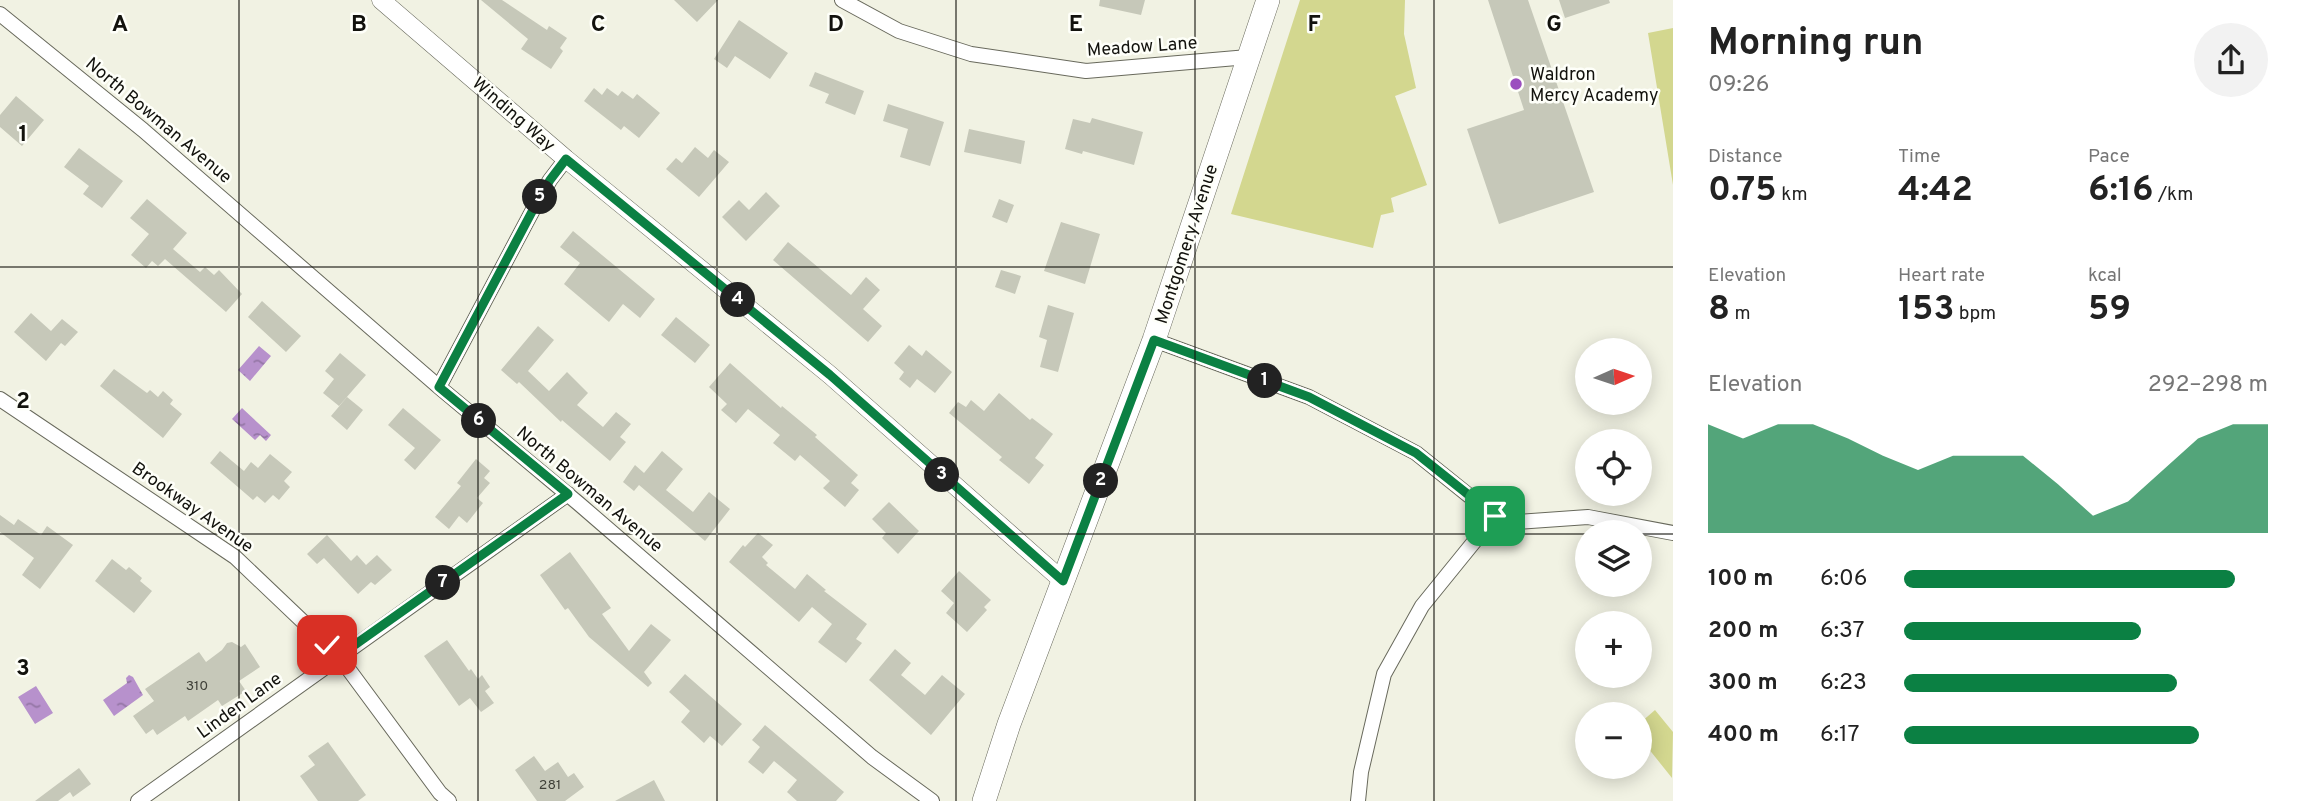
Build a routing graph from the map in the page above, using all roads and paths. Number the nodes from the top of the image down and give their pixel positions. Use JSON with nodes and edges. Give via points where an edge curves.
{"nodes":[{"id":1,"x":381,"y":0,"type":"edge"},
{"id":2,"x":842,"y":0,"type":"edge"},
{"id":3,"x":1268,"y":0,"type":"edge"},
{"id":4,"x":0,"y":14,"type":"edge"},
{"id":5,"x":1248,"y":57,"type":"junction"},
{"id":6,"x":566,"y":159,"type":"junction"},
{"id":7,"x":1154,"y":340,"type":"junction"},
{"id":8,"x":439,"y":387,"type":"junction"},
{"id":9,"x":0,"y":399,"type":"edge"},
{"id":10,"x":568,"y":494,"type":"junction"},
{"id":11,"x":1495,"y":516,"type":"junction"},
{"id":12,"x":1673,"y":533,"type":"edge"},
{"id":13,"x":1063,"y":581,"type":"junction"},
{"id":14,"x":339,"y":656,"type":"junction"},
{"id":15,"x":138,"y":801,"type":"edge"},
{"id":16,"x":449,"y":801,"type":"edge"},
{"id":17,"x":932,"y":801,"type":"edge"},
{"id":18,"x":984,"y":801,"type":"edge"},
{"id":19,"x":1358,"y":801,"type":"edge"}],
"edges":[{"from":1,"to":6,"type":"street","name":"Winding Way"},
{"from":2,"to":5,"type":"street","name":"Meadow Lane","via":[[899,31],[971,54],[1086,71]]},
{"from":3,"to":5,"type":"main road","name":"Montgomery Avenue"},
{"from":4,"to":8,"type":"street","name":"North Bowman Avenue","via":[[143,130]]},
{"from":5,"to":7,"type":"main road","name":"Montgomery Avenue"},
{"from":6,"to":8,"type":"street","via":[[535,206]]},
{"from":6,"to":13,"type":"street","name":"Winding Way","via":[[830,375]]},
{"from":7,"to":11,"type":"street","via":[[1309,397],[1416,453]]},
{"from":7,"to":13,"type":"main road","name":"Montgomery Avenue"},
{"from":8,"to":10,"type":"street","name":"North Bowman Avenue"},
{"from":9,"to":14,"type":"street","name":"Brookway Avenue","via":[[235,556]]},
{"from":10,"to":14,"type":"street","name":"Linden Lane"},
{"from":10,"to":17,"type":"street","name":"North Bowman Avenue","via":[[862,749]]},
{"from":11,"to":12,"type":"street","via":[[1503,523],[1588,517]]},
{"from":11,"to":19,"type":"street","via":[[1422,606],[1384,674]]},
{"from":13,"to":18,"type":"main road","name":"Montgomery Avenue"},
{"from":14,"to":15,"type":"street","name":"Linden Lane"},
{"from":14,"to":16,"type":"street","name":"Brookway Avenue"}]}
